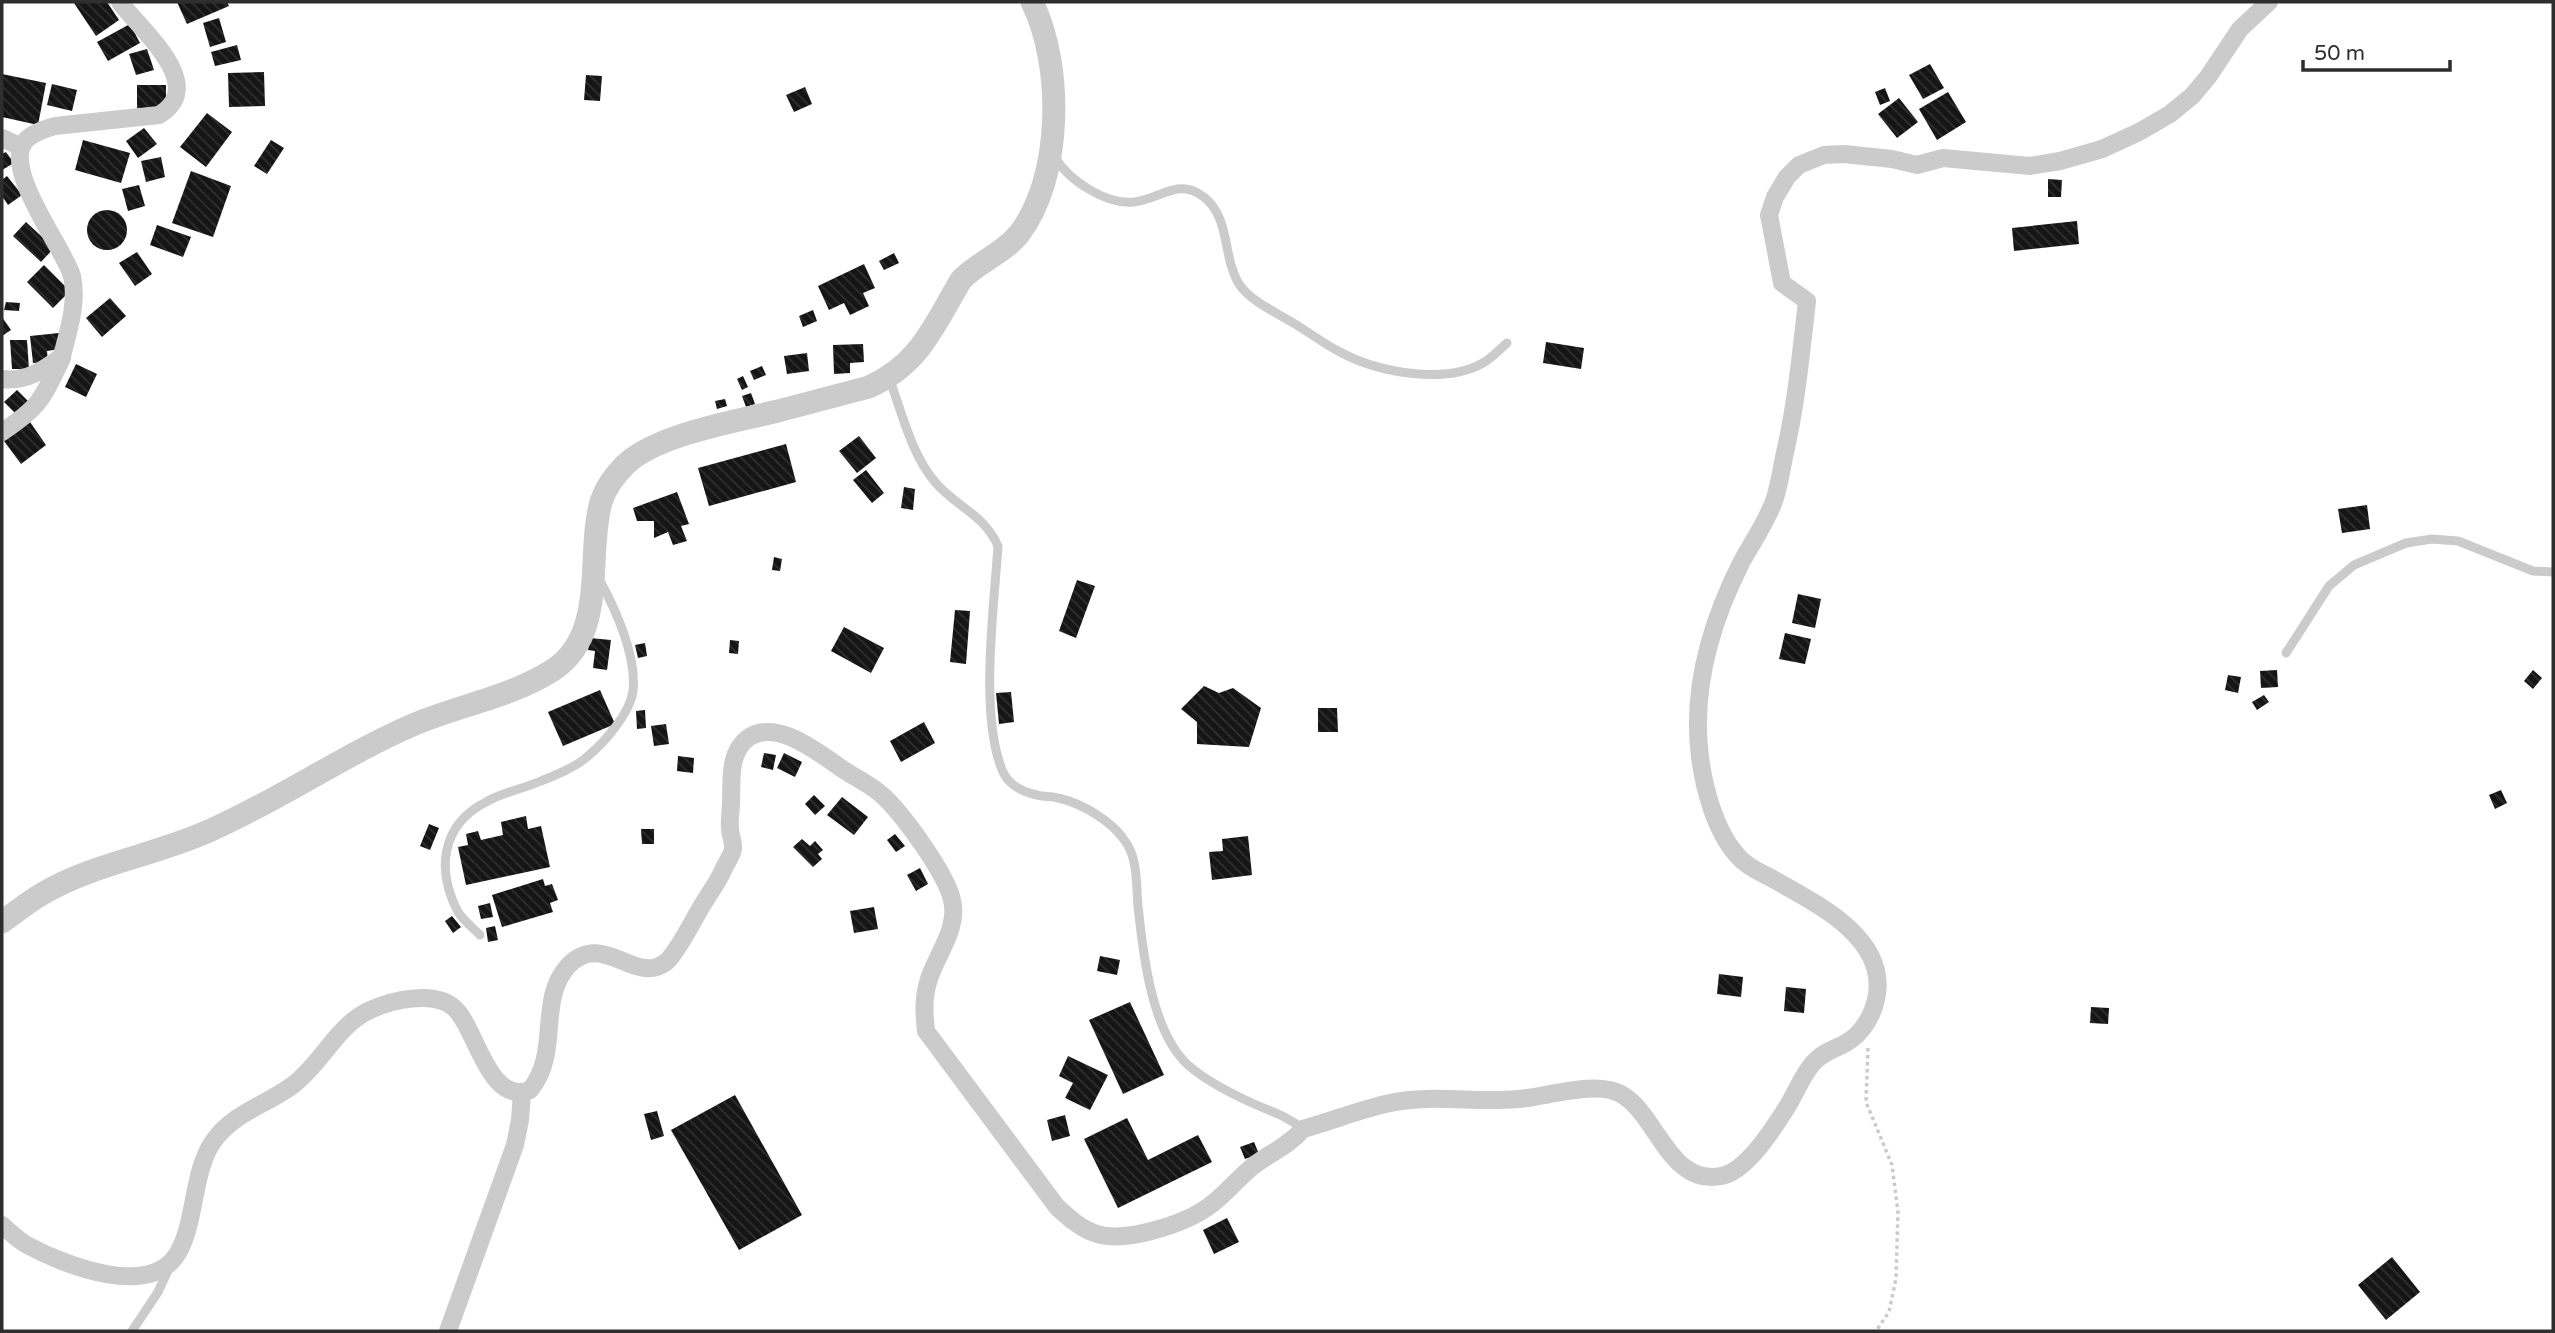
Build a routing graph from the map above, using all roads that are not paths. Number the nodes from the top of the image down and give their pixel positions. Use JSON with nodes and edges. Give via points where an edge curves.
{"nodes":[{"id":1,"x":120,"y":2,"type":"edge"},
{"id":2,"x":1032,"y":2,"type":"edge"},
{"id":3,"x":2269,"y":2,"type":"edge"},
{"id":4,"x":2,"y":138,"type":"edge"},
{"id":5,"x":21,"y":147,"type":"junction"},
{"id":6,"x":1050,"y":149,"type":"junction"},
{"id":7,"x":1507,"y":343,"type":"dead end"},
{"id":8,"x":62,"y":356,"type":"junction"},
{"id":9,"x":889,"y":378,"type":"junction"},
{"id":10,"x":2,"y":379,"type":"edge"},
{"id":11,"x":2,"y":432,"type":"edge"},
{"id":12,"x":595,"y":571,"type":"junction"},
{"id":13,"x":2553,"y":572,"type":"edge"},
{"id":14,"x":2286,"y":653,"type":"dead end"},
{"id":15,"x":2,"y":922,"type":"edge"},
{"id":16,"x":480,"y":935,"type":"dead end"},
{"id":17,"x":522,"y":1093,"type":"junction"},
{"id":18,"x":1303,"y":1129,"type":"junction"},
{"id":19,"x":2,"y":1225,"type":"edge"},
{"id":20,"x":170,"y":1264,"type":"junction"},
{"id":21,"x":132,"y":1331,"type":"edge"},
{"id":22,"x":448,"y":1331,"type":"edge"}],
"edges":[{"from":1,"to":5,"type":"street","via":[[168,60],[177,86],[171,108],[159,115],[55,126],[40,131]]},
{"from":2,"to":6,"type":"street","via":[[1052,69]]},
{"from":3,"to":18,"type":"street","via":[[2240,29],[2192,96],[2171,114],[2102,149],[2030,166],[1943,158],[1917,165],[1824,155],[1799,165],[1774,197],[1769,215],[1782,283],[1807,301],[1794,416],[1775,499],[1742,561],[1705,653],[1698,701],[1699,754],[1720,827],[1738,858],[1807,898],[1869,948],[1878,974],[1877,996],[1864,1029],[1814,1062],[1765,1139],[1740,1167],[1723,1176],[1708,1177],[1677,1161],[1637,1107],[1619,1093],[1597,1090],[1517,1100],[1391,1103]]},
{"from":4,"to":5,"type":"street"},
{"from":5,"to":8,"type":"street","via":[[25,188],[72,277],[74,297]]},
{"from":6,"to":7,"type":"lane","via":[[1062,170],[1104,196],[1133,202],[1176,188],[1192,189],[1220,217],[1240,286],[1340,352],[1394,371],[1459,373],[1483,363]]},
{"from":6,"to":9,"type":"street","via":[[1030,216],[1019,233],[969,272],[914,357]]},
{"from":8,"to":10,"type":"street","via":[[32,376]]},
{"from":8,"to":11,"type":"street","via":[[47,392],[29,414]]},
{"from":9,"to":12,"type":"street","via":[[660,444],[626,464],[601,501]]},
{"from":9,"to":18,"type":"lane","via":[[919,459],[951,499],[991,530],[998,546],[990,698],[1004,774],[1017,789],[1083,806],[1126,842],[1134,860],[1154,1002],[1169,1038],[1187,1064],[1218,1086],[1290,1118]]},
{"from":12,"to":15,"type":"street","via":[[580,638],[569,656],[552,670],[500,695],[412,725],[209,831],[43,893]]},
{"from":12,"to":16,"type":"lane","via":[[622,631],[633,691],[624,717],[588,757],[485,802],[458,824],[445,850],[445,878],[459,913]]},
{"from":13,"to":14,"type":"lane","via":[[2533,571],[2458,541],[2406,543],[2354,565],[2329,586]]},
{"from":17,"to":18,"type":"street","via":[[530,1090],[543,1067],[552,1001],[569,965],[584,955],[601,954],[655,968],[677,949],[734,848],[732,772],[738,748],[764,731],[810,747],[882,794],[935,864],[953,900],[952,924],[929,978],[923,1003],[926,1031],[1041,1188],[1079,1226],[1118,1237],[1157,1230],[1207,1208],[1252,1166]]},
{"from":17,"to":20,"type":"street","via":[[501,1086],[489,1071],[457,1010],[435,999],[400,999],[366,1012],[343,1029],[293,1084],[230,1122],[214,1140],[198,1180],[181,1249]]},
{"from":17,"to":22,"type":"street","via":[[514,1144]]},
{"from":19,"to":20,"type":"street","via":[[24,1244],[100,1273],[153,1274]]},
{"from":20,"to":21,"type":"lane"}]}
